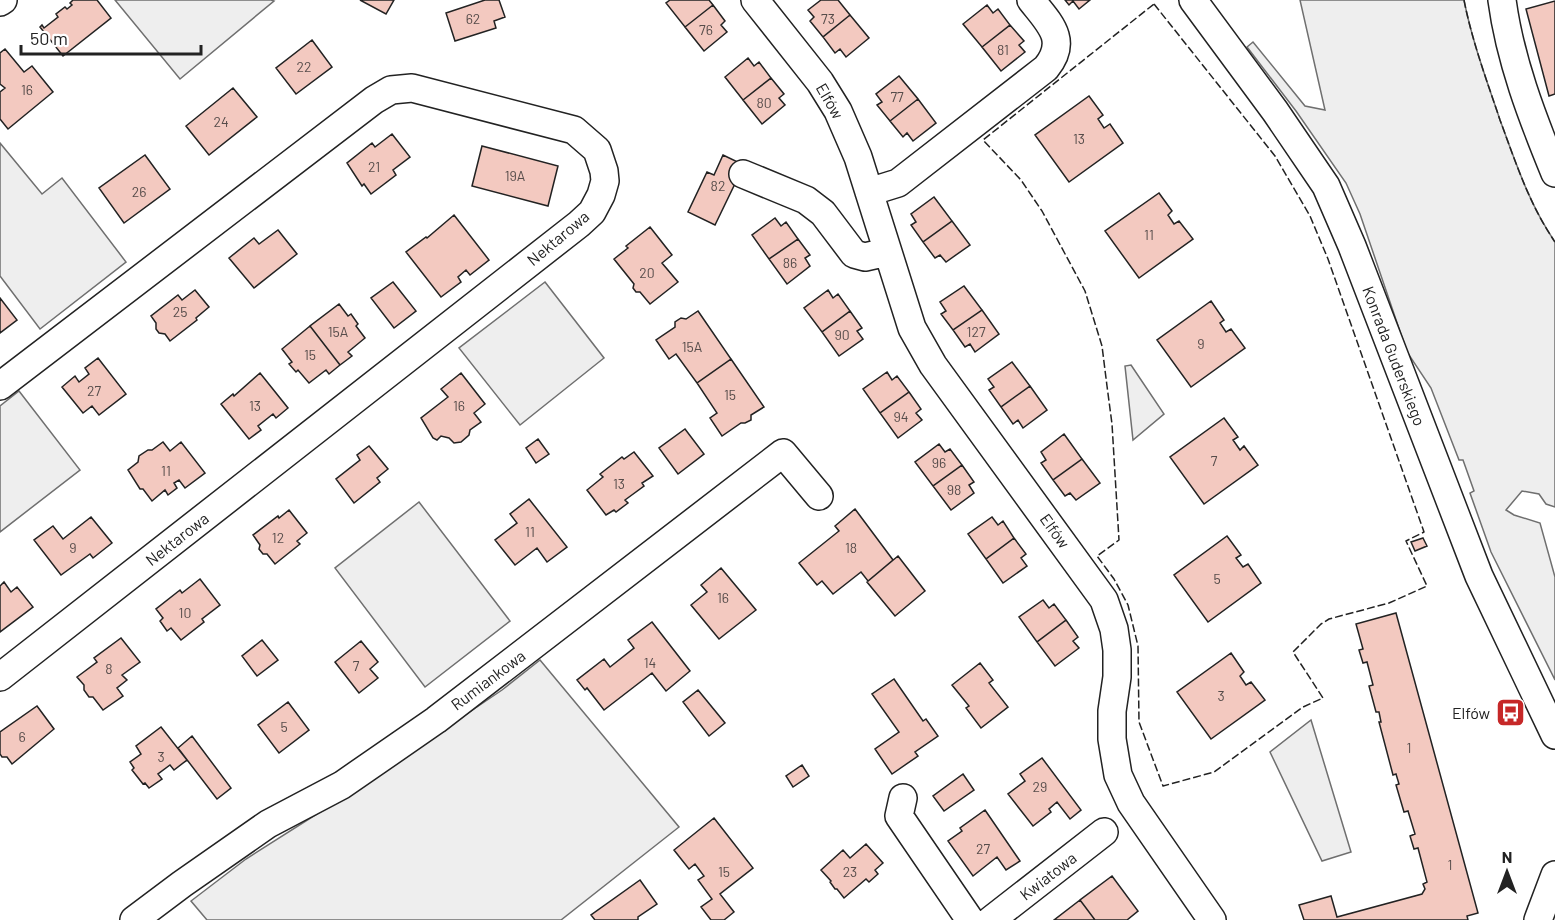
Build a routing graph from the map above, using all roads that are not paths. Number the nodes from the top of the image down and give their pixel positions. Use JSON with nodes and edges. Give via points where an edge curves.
{"nodes":[{"id":1,"x":755,"y":0,"type":"edge"},
{"id":2,"x":1031,"y":0,"type":"edge"},
{"id":3,"x":1192,"y":0,"type":"edge"},
{"id":4,"x":1502,"y":0,"type":"edge"},
{"id":5,"x":1555,"y":173,"type":"edge"},
{"id":6,"x":743,"y":174,"type":"dead end"},
{"id":7,"x":870,"y":192,"type":"junction"},
{"id":8,"x":887,"y":252,"type":"junction"},
{"id":9,"x":0,"y":386,"type":"edge"},
{"id":10,"x":819,"y":496,"type":"dead end"},
{"id":11,"x":0,"y":677,"type":"edge"},
{"id":12,"x":1555,"y":735,"type":"edge"},
{"id":13,"x":903,"y":798,"type":"dead end"},
{"id":14,"x":1104,"y":832,"type":"dead end"},
{"id":15,"x":1555,"y":875,"type":"edge"},
{"id":16,"x":134,"y":920,"type":"edge"},
{"id":17,"x":988,"y":920,"type":"edge"},
{"id":18,"x":1212,"y":920,"type":"edge"},
{"id":19,"x":1538,"y":920,"type":"edge"}],
"edges":[{"from":1,"to":7,"type":"street","name":"Elfów","via":[[838,111]]},
{"from":2,"to":7,"type":"street","via":[[1054,30],[1057,43],[1050,63],[898,183]]},
{"from":3,"to":12,"type":"street","name":"Konrada Guderskiego","via":[[1326,186],[1475,565]]},
{"from":4,"to":5,"type":"street","via":[[1521,83]]},
{"from":6,"to":8,"type":"street","via":[[806,200],[822,213],[854,254],[865,257]]},
{"from":7,"to":8,"type":"street","name":"Elfów"},
{"from":8,"to":18,"type":"street","name":"Elfów","via":[[912,328],[933,365],[1104,600],[1117,650],[1112,739],[1118,775],[1131,803]]},
{"from":9,"to":11,"type":"street","name":"Nektarowa","via":[[391,90],[412,88],[438,93],[573,130],[597,150],[602,161],[605,181],[601,195],[592,212],[579,224]]},
{"from":10,"to":16,"type":"street","name":"Rumiankowa","via":[[783,453],[436,720],[342,785],[268,824]]},
{"from":13,"to":17,"type":"street","via":[[899,816]]},
{"from":14,"to":17,"type":"street","name":"Kwiatowa"},
{"from":15,"to":19,"type":"street"}]}
